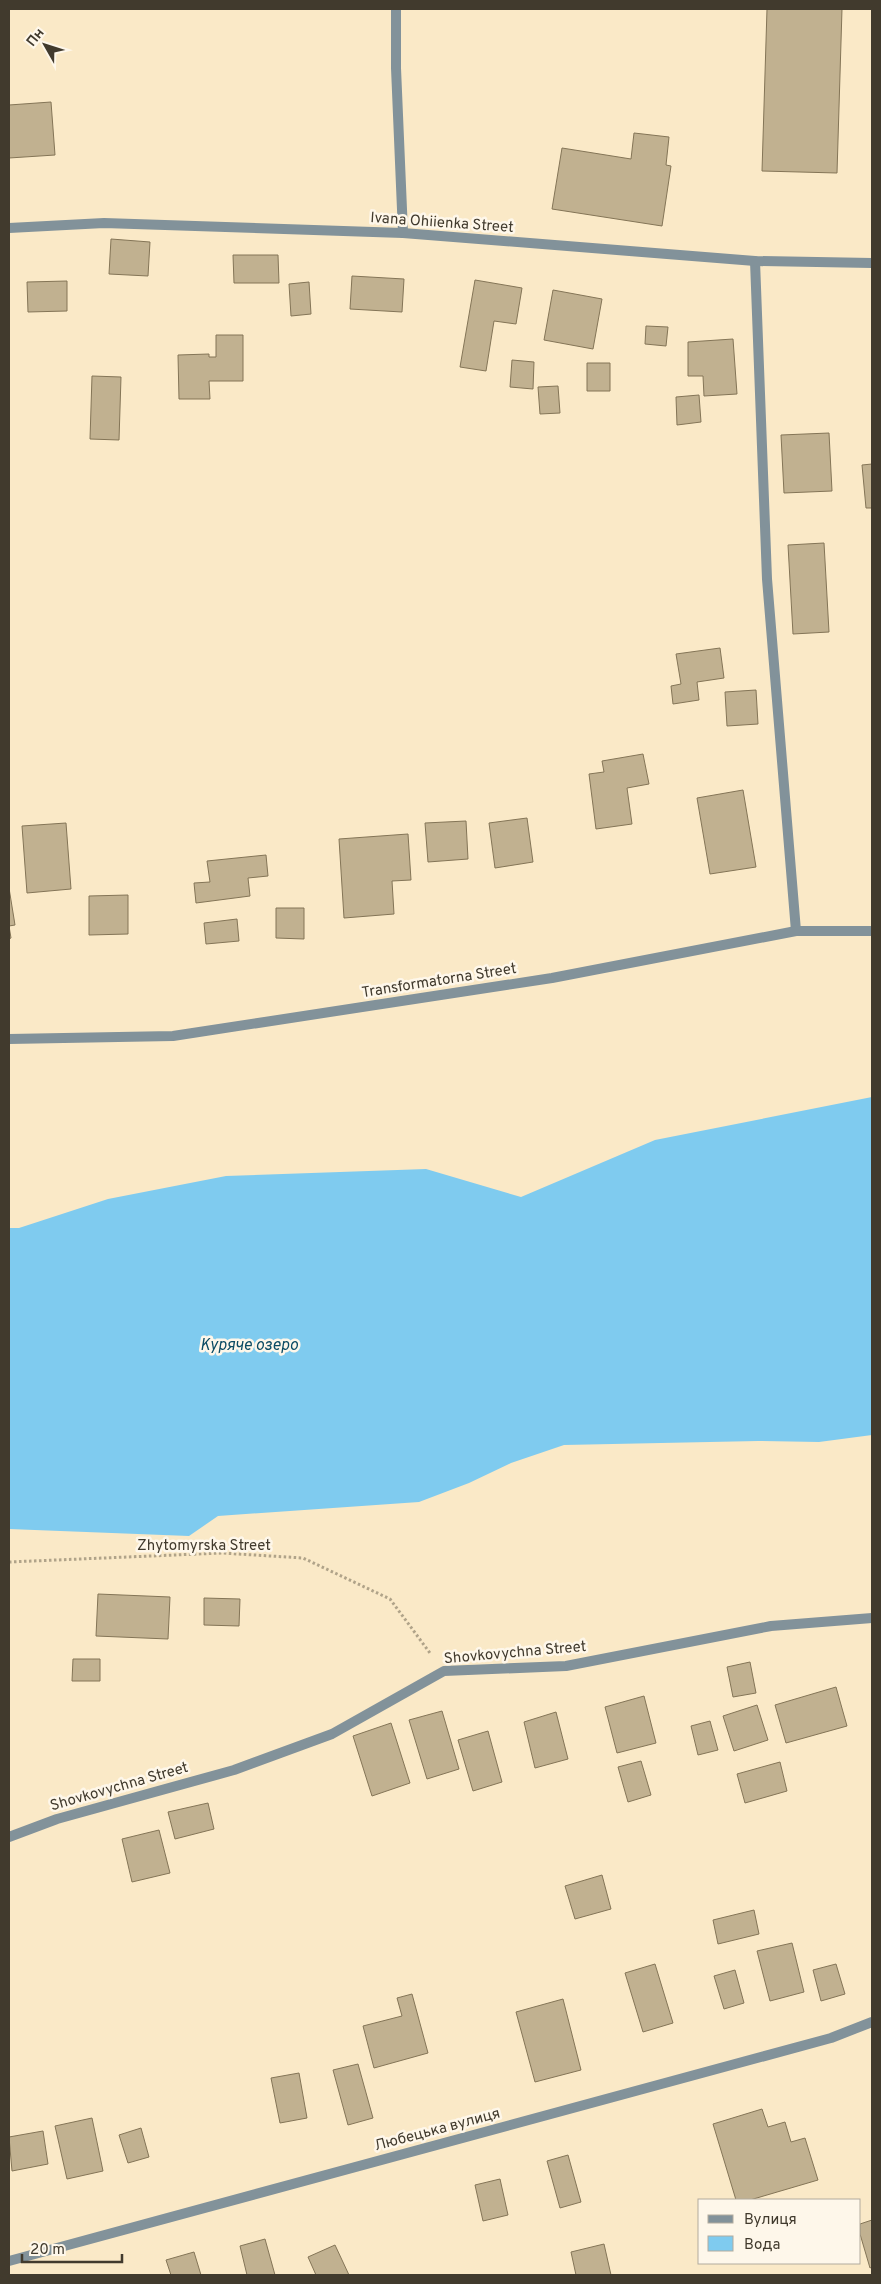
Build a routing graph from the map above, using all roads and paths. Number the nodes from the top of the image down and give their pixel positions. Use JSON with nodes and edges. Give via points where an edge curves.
{"nodes":[{"id":1,"x":396,"y":9,"type":"edge"},
{"id":2,"x":9,"y":228,"type":"edge"},
{"id":3,"x":403,"y":233,"type":"junction"},
{"id":4,"x":755,"y":261,"type":"junction"},
{"id":5,"x":872,"y":263,"type":"edge"},
{"id":6,"x":796,"y":931,"type":"junction"},
{"id":7,"x":872,"y":931,"type":"edge"},
{"id":8,"x":9,"y":1039,"type":"edge"},
{"id":9,"x":9,"y":1562,"type":"edge"},
{"id":10,"x":872,"y":1618,"type":"edge"},
{"id":11,"x":444,"y":1671,"type":"junction"},
{"id":12,"x":9,"y":1837,"type":"edge"},
{"id":13,"x":872,"y":2022,"type":"edge"},
{"id":14,"x":9,"y":2261,"type":"edge"}],
"edges":[{"from":1,"to":3,"type":"street"},
{"from":2,"to":3,"type":"street","name":"Ivana Ohiienka Street","via":[[104,223]]},
{"from":3,"to":4,"type":"street","name":"Ivana Ohiienka Street"},
{"from":4,"to":5,"type":"street","name":"Ivana Ohiienka Street"},
{"from":4,"to":6,"type":"street","via":[[767,580]]},
{"from":6,"to":7,"type":"street","name":"Transformatorna Street"},
{"from":6,"to":8,"type":"street","name":"Transformatorna Street","via":[[552,978],[174,1036]]},
{"from":9,"to":11,"type":"path","name":"Zhytomyrska Street","via":[[222,1553],[303,1558],[390,1599]]},
{"from":10,"to":11,"type":"street","name":"Shovkovychna Street","via":[[771,1626],[566,1666]]},
{"from":11,"to":12,"type":"street","name":"Shovkovychna Street","via":[[323,1737],[234,1770],[57,1819]]},
{"from":13,"to":14,"type":"street","name":"Любецька вулиця","via":[[831,2038]]}]}
